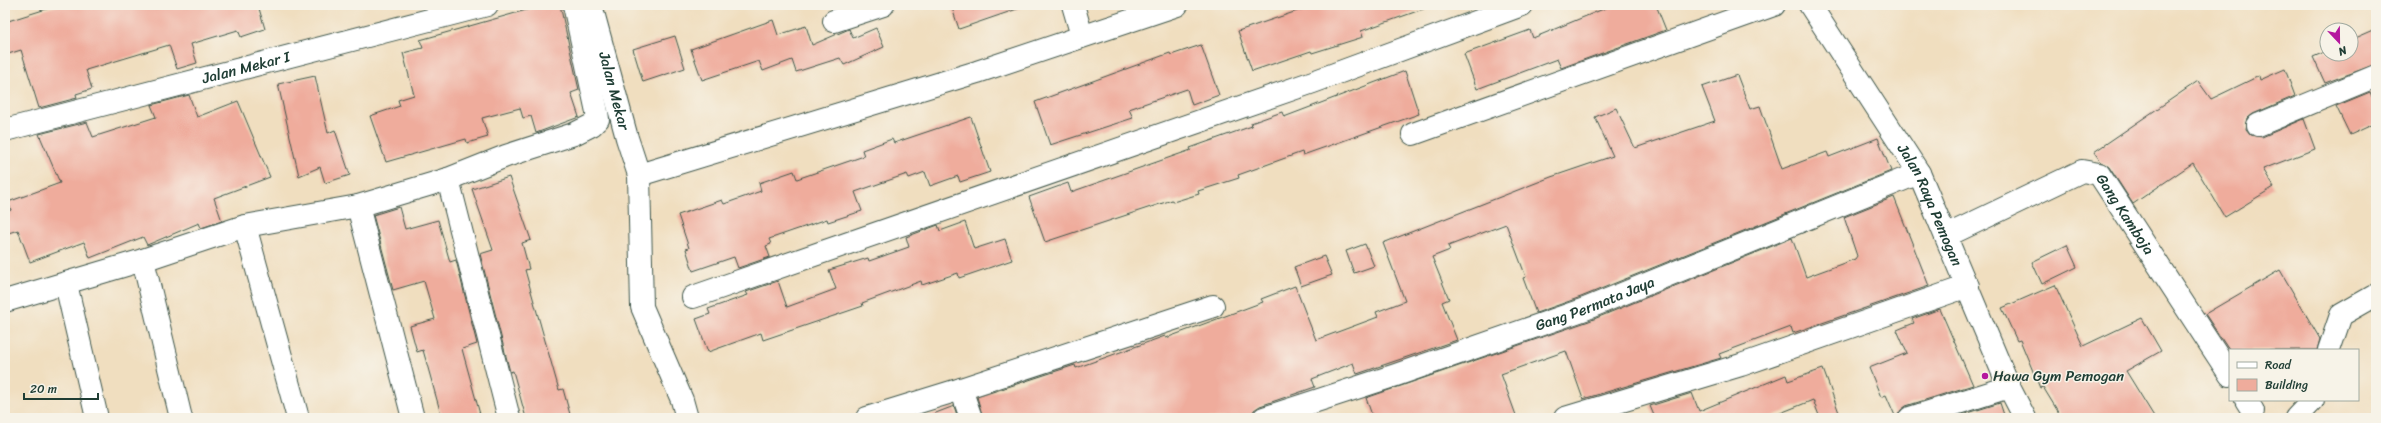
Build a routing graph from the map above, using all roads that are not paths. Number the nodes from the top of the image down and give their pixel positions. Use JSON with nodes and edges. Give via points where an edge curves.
{"nodes":[{"id":1,"x":487,"y":5,"type":"edge"},
{"id":2,"x":574,"y":5,"type":"edge"},
{"id":3,"x":591,"y":5,"type":"edge"},
{"id":4,"x":883,"y":5,"type":"edge"},
{"id":5,"x":1073,"y":5,"type":"edge"},
{"id":6,"x":1177,"y":5,"type":"edge"},
{"id":7,"x":1522,"y":5,"type":"edge"},
{"id":8,"x":1774,"y":5,"type":"edge"},
{"id":9,"x":1810,"y":5,"type":"edge"},
{"id":10,"x":834,"y":21,"type":"dead end"},
{"id":11,"x":1082,"y":36,"type":"junction"},
{"id":12,"x":2376,"y":76,"type":"edge"},
{"id":13,"x":2258,"y":125,"type":"dead end"},
{"id":14,"x":5,"y":130,"type":"edge"},
{"id":15,"x":1413,"y":134,"type":"dead end"},
{"id":16,"x":1919,"y":173,"type":"junction"},
{"id":17,"x":639,"y":175,"type":"junction"},
{"id":18,"x":448,"y":179,"type":"junction"},
{"id":19,"x":358,"y":206,"type":"junction"},
{"id":20,"x":245,"y":226,"type":"junction"},
{"id":21,"x":1946,"y":236,"type":"junction"},
{"id":22,"x":143,"y":260,"type":"junction"},
{"id":23,"x":66,"y":284,"type":"junction"},
{"id":24,"x":1968,"y":286,"type":"junction"},
{"id":25,"x":2376,"y":295,"type":"edge"},
{"id":26,"x":693,"y":297,"type":"dead end"},
{"id":27,"x":5,"y":301,"type":"edge"},
{"id":28,"x":1213,"y":306,"type":"dead end"},
{"id":29,"x":2329,"y":349,"type":"edge"},
{"id":30,"x":2229,"y":373,"type":"edge"},
{"id":31,"x":2009,"y":387,"type":"junction"},
{"id":32,"x":961,"y":389,"type":"junction"},
{"id":33,"x":2312,"y":401,"type":"edge"},
{"id":34,"x":98,"y":418,"type":"edge"},
{"id":35,"x":181,"y":418,"type":"edge"},
{"id":36,"x":298,"y":418,"type":"edge"},
{"id":37,"x":413,"y":418,"type":"edge"},
{"id":38,"x":509,"y":418,"type":"edge"},
{"id":39,"x":687,"y":418,"type":"edge"},
{"id":40,"x":867,"y":418,"type":"edge"},
{"id":41,"x":971,"y":418,"type":"edge"},
{"id":42,"x":1264,"y":418,"type":"edge"},
{"id":43,"x":1565,"y":418,"type":"edge"},
{"id":44,"x":1910,"y":418,"type":"edge"},
{"id":45,"x":2025,"y":418,"type":"edge"},
{"id":46,"x":2296,"y":418,"type":"edge"}],
"edges":[{"from":1,"to":14,"type":"street","name":"Jalan Mekar I"},
{"from":2,"to":18,"type":"street","via":[[598,119],[574,134],[506,156]]},
{"from":3,"to":17,"type":"street","name":"Jalan Mekar"},
{"from":4,"to":10,"type":"street"},
{"from":5,"to":11,"type":"street"},
{"from":6,"to":11,"type":"street"},
{"from":7,"to":26,"type":"street","via":[[1313,82]]},
{"from":8,"to":15,"type":"street"},
{"from":9,"to":16,"type":"street","name":"Jalan Raya Pemogan"},
{"from":11,"to":17,"type":"street","via":[[977,72]]},
{"from":12,"to":13,"type":"street"},
{"from":16,"to":21,"type":"street","name":"Jalan Raya Pemogan"},
{"from":16,"to":42,"type":"street","name":"Gang Permata Jaya","via":[[1585,309]]},
{"from":17,"to":39,"type":"street","name":"Jalan Mekar","via":[[642,307],[682,400]]},
{"from":18,"to":19,"type":"street"},
{"from":18,"to":38,"type":"street"},
{"from":19,"to":20,"type":"street"},
{"from":19,"to":37,"type":"street"},
{"from":20,"to":22,"type":"street"},
{"from":20,"to":36,"type":"street"},
{"from":21,"to":24,"type":"street","name":"Jalan Raya Pemogan"},
{"from":21,"to":30,"type":"street","name":"Gang Kamboja","via":[[2082,171],[2099,174]]},
{"from":22,"to":23,"type":"street"},
{"from":22,"to":35,"type":"street"},
{"from":23,"to":27,"type":"street"},
{"from":23,"to":34,"type":"street"},
{"from":24,"to":31,"type":"street","name":"Jalan Raya Pemogan"},
{"from":24,"to":43,"type":"street","via":[[1741,365]]},
{"from":25,"to":29,"type":"street","via":[[2341,315]]},
{"from":28,"to":32,"type":"street"},
{"from":31,"to":44,"type":"street"},
{"from":31,"to":45,"type":"street","name":"Jalan Raya Pemogan"},
{"from":32,"to":40,"type":"street"},
{"from":32,"to":41,"type":"street"},
{"from":33,"to":46,"type":"street"}]}
